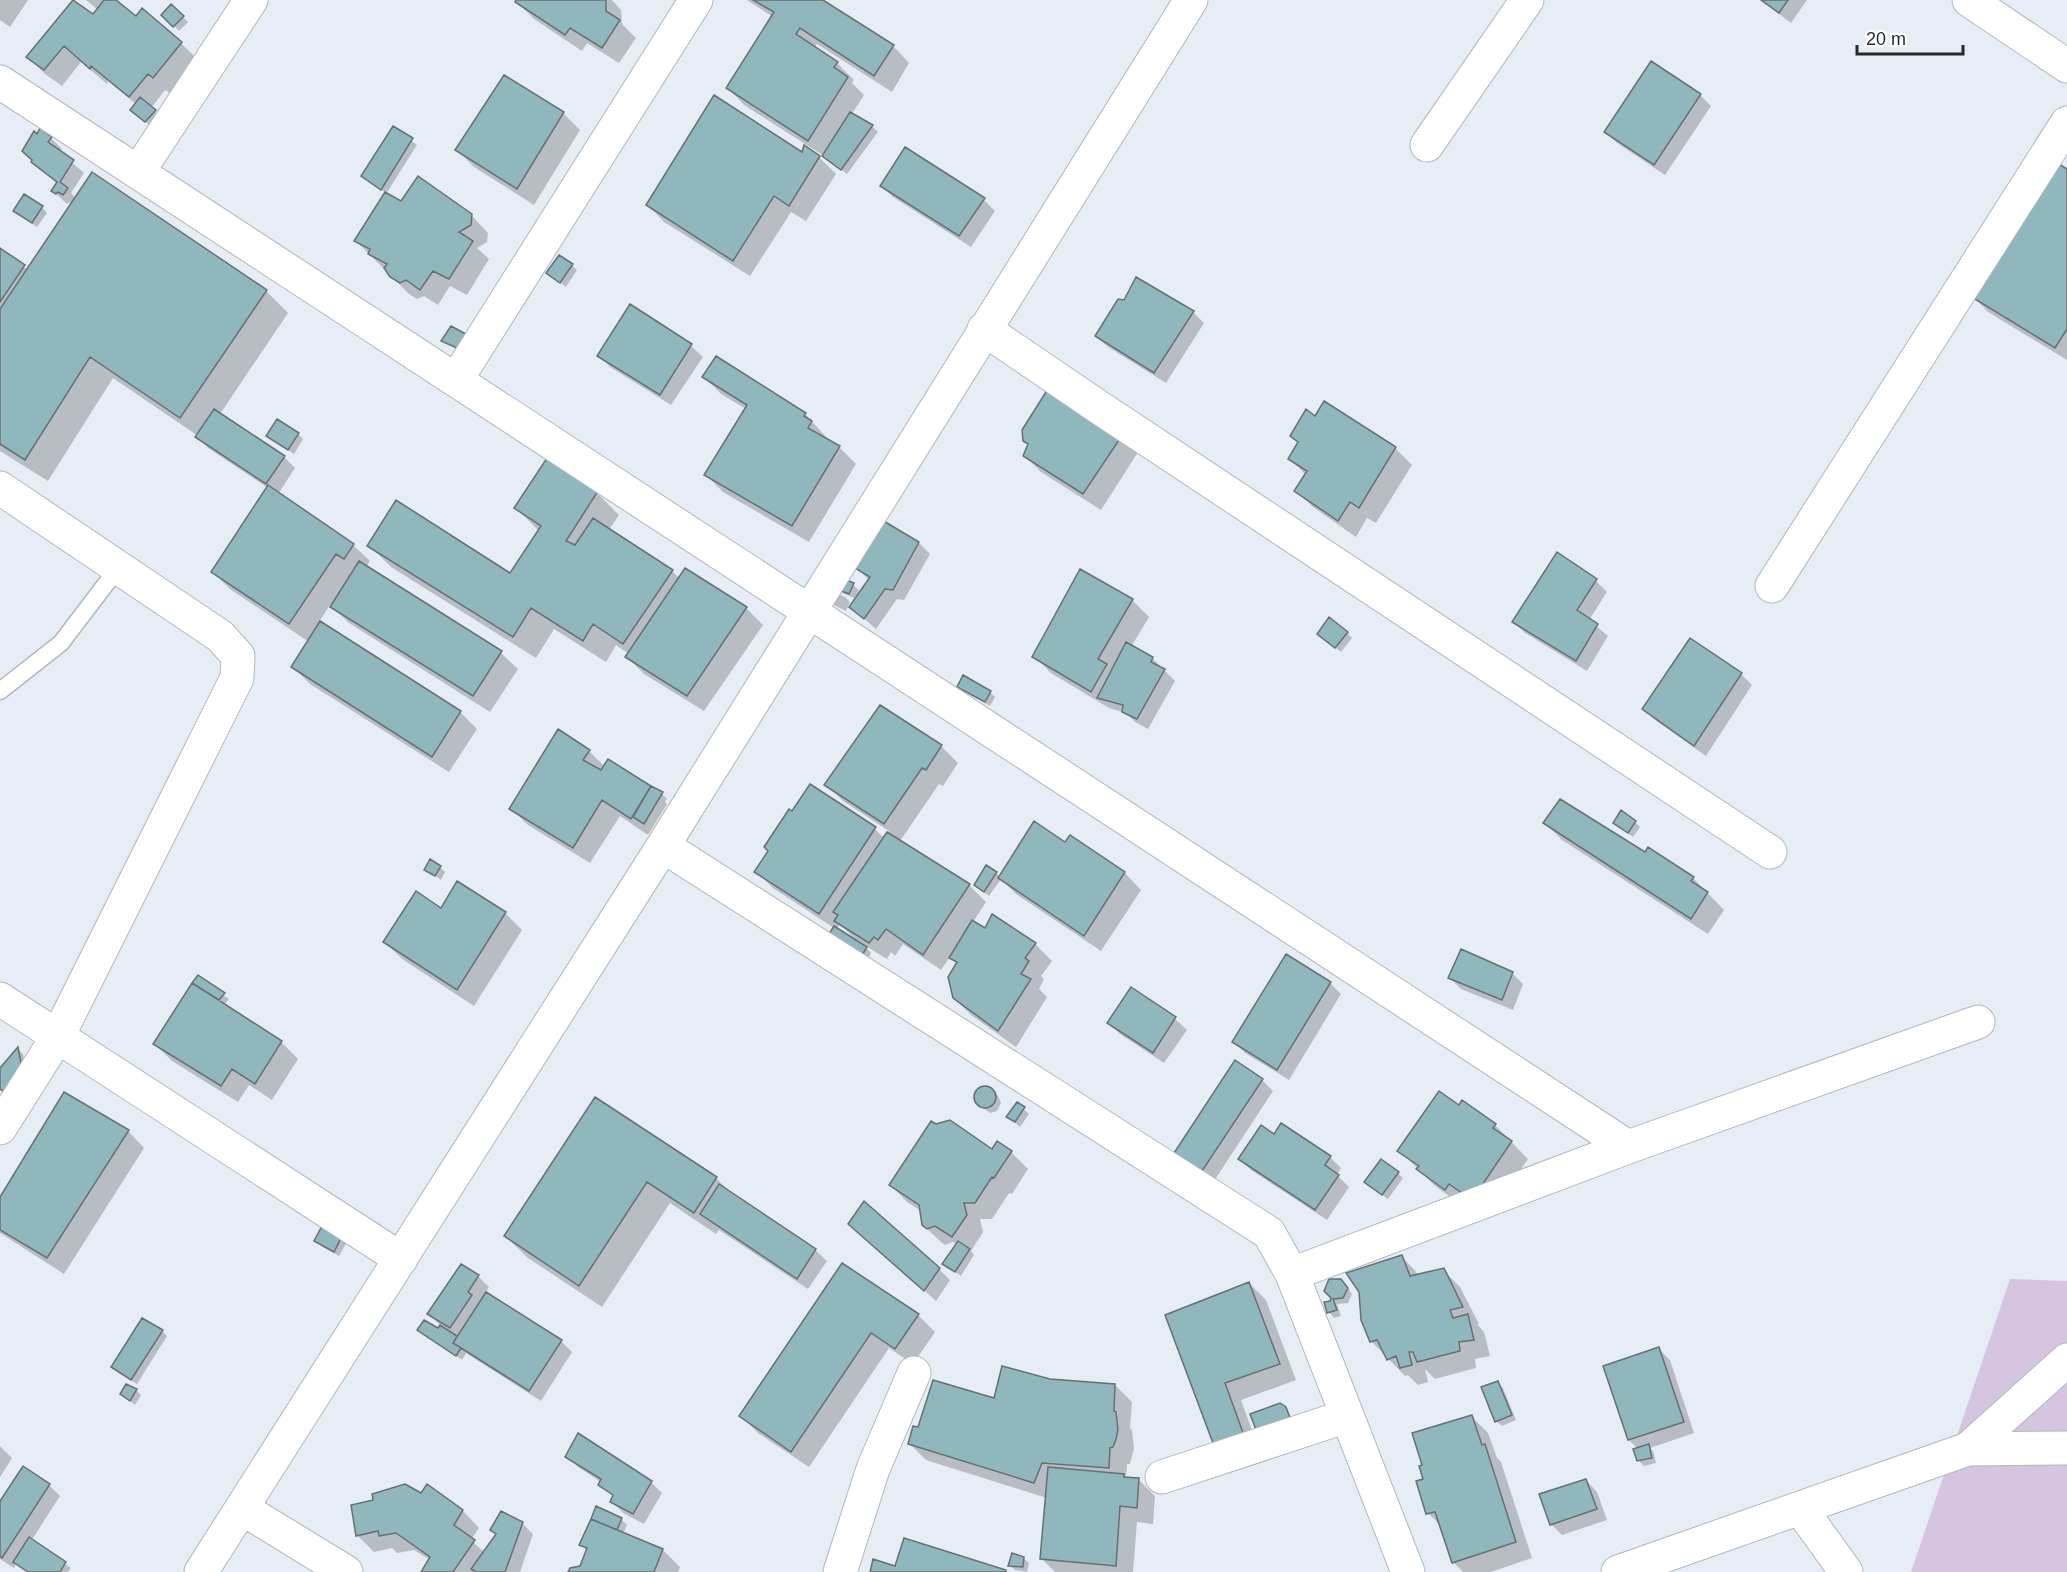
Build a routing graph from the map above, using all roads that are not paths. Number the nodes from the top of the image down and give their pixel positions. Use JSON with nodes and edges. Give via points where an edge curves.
{"nodes":[{"id":1,"x":251,"y":0,"type":"edge"},
{"id":2,"x":696,"y":0,"type":"edge"},
{"id":3,"x":1191,"y":0,"type":"edge"},
{"id":4,"x":1527,"y":0,"type":"edge"},
{"id":5,"x":1969,"y":0,"type":"edge"},
{"id":6,"x":2067,"y":66,"type":"edge"},
{"id":7,"x":0,"y":82,"type":"edge"},
{"id":8,"x":2067,"y":123,"type":"edge"},
{"id":9,"x":1427,"y":145,"type":"dead end"},
{"id":10,"x":138,"y":172,"type":"junction"},
{"id":11,"x":984,"y":329,"type":"junction"},
{"id":12,"x":456,"y":380,"type":"junction"},
{"id":13,"x":0,"y":488,"type":"edge"},
{"id":14,"x":118,"y":568,"type":"junction"},
{"id":15,"x":1772,"y":586,"type":"dead end"},
{"id":16,"x":808,"y":610,"type":"junction"},
{"id":17,"x":0,"y":691,"type":"edge"},
{"id":18,"x":663,"y":846,"type":"junction"},
{"id":19,"x":1770,"y":852,"type":"dead end"},
{"id":20,"x":0,"y":999,"type":"edge"},
{"id":21,"x":1978,"y":1022,"type":"dead end"},
{"id":22,"x":58,"y":1036,"type":"junction"},
{"id":23,"x":0,"y":1128,"type":"edge"},
{"id":24,"x":1628,"y":1147,"type":"junction"},
{"id":25,"x":401,"y":1259,"type":"junction"},
{"id":26,"x":1292,"y":1274,"type":"junction"},
{"id":27,"x":2067,"y":1360,"type":"edge"},
{"id":28,"x":914,"y":1373,"type":"dead end"},
{"id":29,"x":1347,"y":1416,"type":"junction"},
{"id":30,"x":2067,"y":1448,"type":"edge"},
{"id":31,"x":1968,"y":1449,"type":"junction"},
{"id":32,"x":1162,"y":1477,"type":"dead end"},
{"id":33,"x":1800,"y":1508,"type":"junction"},
{"id":34,"x":243,"y":1509,"type":"junction"},
{"id":35,"x":201,"y":1572,"type":"edge"},
{"id":36,"x":346,"y":1572,"type":"edge"},
{"id":37,"x":840,"y":1572,"type":"edge"},
{"id":38,"x":1408,"y":1572,"type":"edge"},
{"id":39,"x":1618,"y":1572,"type":"edge"},
{"id":40,"x":1846,"y":1572,"type":"edge"}],
"edges":[{"from":1,"to":10,"type":"street"},
{"from":2,"to":12,"type":"street"},
{"from":3,"to":11,"type":"street"},
{"from":4,"to":9,"type":"street"},
{"from":5,"to":6,"type":"street"},
{"from":7,"to":10,"type":"street"},
{"from":8,"to":15,"type":"street"},
{"from":10,"to":12,"type":"street"},
{"from":11,"to":16,"type":"street"},
{"from":11,"to":19,"type":"street"},
{"from":12,"to":16,"type":"street"},
{"from":13,"to":14,"type":"street"},
{"from":14,"to":17,"type":"lane","via":[[61,643]]},
{"from":14,"to":22,"type":"street","via":[[220,636],[238,656],[237,678]]},
{"from":16,"to":18,"type":"street"},
{"from":16,"to":24,"type":"street"},
{"from":18,"to":25,"type":"street"},
{"from":18,"to":26,"type":"street","via":[[1269,1233]]},
{"from":20,"to":22,"type":"street"},
{"from":21,"to":24,"type":"street"},
{"from":22,"to":23,"type":"street"},
{"from":22,"to":25,"type":"street"},
{"from":24,"to":26,"type":"street"},
{"from":25,"to":34,"type":"street"},
{"from":26,"to":29,"type":"street"},
{"from":27,"to":31,"type":"street"},
{"from":28,"to":37,"type":"street","via":[[873,1469]]},
{"from":29,"to":32,"type":"street"},
{"from":29,"to":38,"type":"street"},
{"from":30,"to":31,"type":"street"},
{"from":31,"to":33,"type":"street"},
{"from":33,"to":39,"type":"street"},
{"from":33,"to":40,"type":"street"},
{"from":34,"to":35,"type":"street"},
{"from":34,"to":36,"type":"street"}]}
